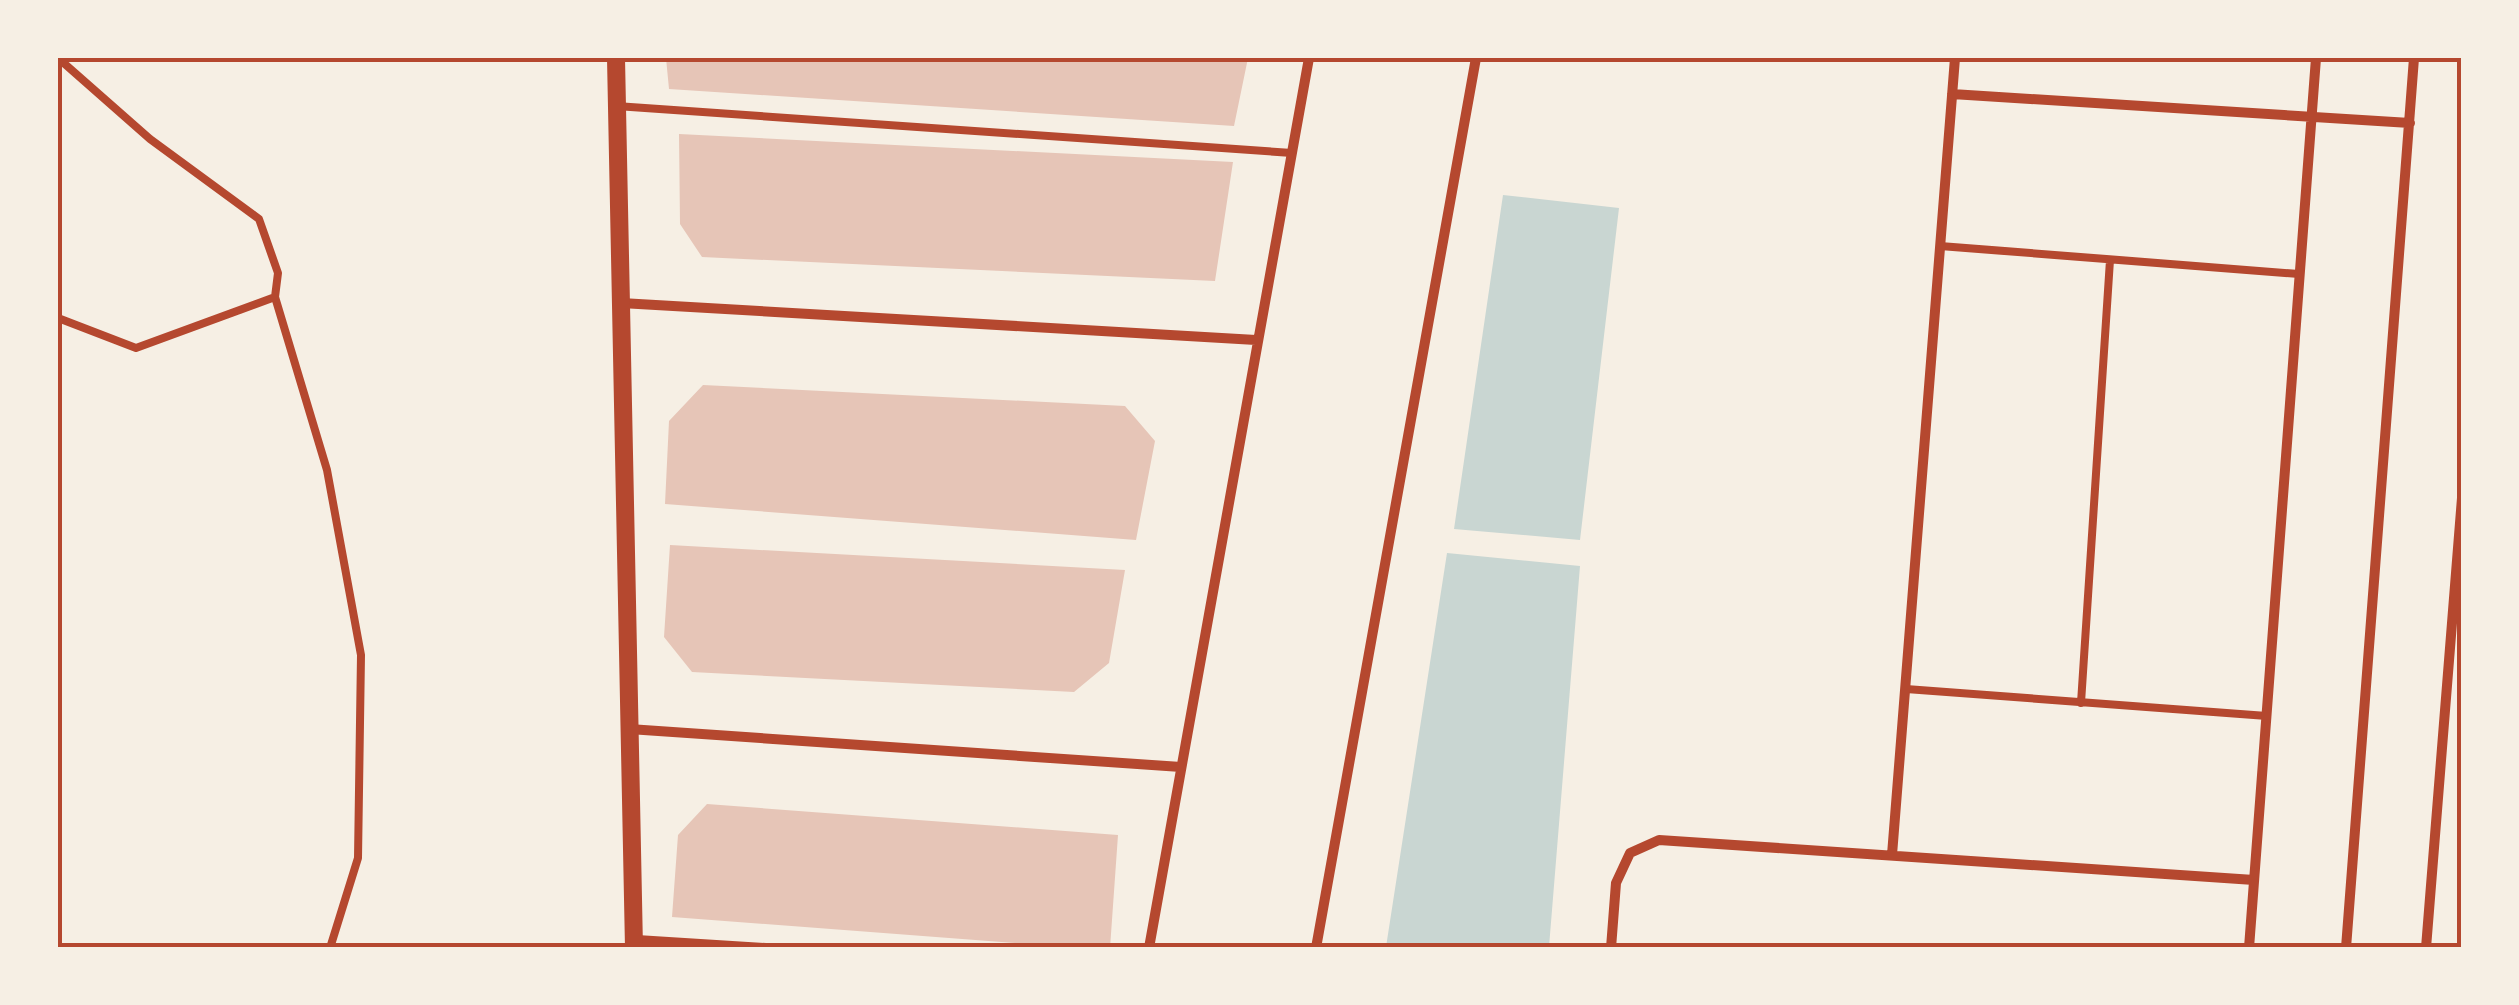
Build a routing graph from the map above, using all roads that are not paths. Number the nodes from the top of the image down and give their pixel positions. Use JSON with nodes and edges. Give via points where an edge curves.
{"nodes":[{"id":1,"x":58,"y":58,"type":"edge"},
{"id":2,"x":616,"y":58,"type":"edge"},
{"id":3,"x":1308,"y":58,"type":"edge"},
{"id":4,"x":1476,"y":58,"type":"edge"},
{"id":5,"x":1955,"y":58,"type":"edge"},
{"id":6,"x":2316,"y":58,"type":"edge"},
{"id":7,"x":2414,"y":58,"type":"edge"},
{"id":8,"x":1952,"y":94,"type":"junction"},
{"id":9,"x":616,"y":106,"type":"junction"},
{"id":10,"x":2311,"y":116,"type":"junction"},
{"id":11,"x":2410,"y":123,"type":"junction"},
{"id":12,"x":1292,"y":153,"type":"junction"},
{"id":13,"x":1940,"y":246,"type":"junction"},
{"id":14,"x":2110,"y":260,"type":"junction"},
{"id":15,"x":2299,"y":274,"type":"junction"},
{"id":16,"x":275,"y":297,"type":"junction"},
{"id":17,"x":620,"y":303,"type":"junction"},
{"id":18,"x":58,"y":318,"type":"edge"},
{"id":19,"x":1256,"y":340,"type":"junction"},
{"id":20,"x":2462,"y":498,"type":"edge"},
{"id":21,"x":1906,"y":689,"type":"junction"},
{"id":22,"x":2080,"y":703,"type":"junction"},
{"id":23,"x":2266,"y":716,"type":"junction"},
{"id":24,"x":629,"y":729,"type":"junction"},
{"id":25,"x":1181,"y":767,"type":"junction"},
{"id":26,"x":1892,"y":855,"type":"junction"},
{"id":27,"x":2254,"y":880,"type":"junction"},
{"id":28,"x":634,"y":943,"type":"edge"},
{"id":29,"x":330,"y":948,"type":"edge"},
{"id":30,"x":782,"y":948,"type":"edge"},
{"id":31,"x":1149,"y":948,"type":"edge"},
{"id":32,"x":1316,"y":948,"type":"edge"},
{"id":33,"x":1611,"y":948,"type":"edge"},
{"id":34,"x":2250,"y":948,"type":"edge"},
{"id":35,"x":2346,"y":948,"type":"edge"},
{"id":36,"x":2426,"y":948,"type":"edge"}],
"edges":[{"from":1,"to":16,"type":"lane","via":[[150,139],[259,219],[278,273]]},
{"from":2,"to":9,"type":"street"},
{"from":3,"to":12,"type":"street"},
{"from":4,"to":32,"type":"street"},
{"from":5,"to":8,"type":"street"},
{"from":6,"to":10,"type":"street"},
{"from":7,"to":11,"type":"street"},
{"from":8,"to":10,"type":"street"},
{"from":8,"to":13,"type":"street"},
{"from":9,"to":12,"type":"lane"},
{"from":9,"to":17,"type":"street"},
{"from":10,"to":11,"type":"street"},
{"from":10,"to":15,"type":"street"},
{"from":11,"to":35,"type":"street"},
{"from":12,"to":19,"type":"street"},
{"from":13,"to":14,"type":"lane"},
{"from":13,"to":21,"type":"street"},
{"from":14,"to":15,"type":"lane"},
{"from":14,"to":22,"type":"lane"},
{"from":15,"to":23,"type":"street"},
{"from":16,"to":18,"type":"lane","via":[[136,348]]},
{"from":16,"to":29,"type":"lane","via":[[327,470],[361,655],[358,858]]},
{"from":17,"to":19,"type":"street"},
{"from":17,"to":24,"type":"street"},
{"from":19,"to":25,"type":"street"},
{"from":20,"to":36,"type":"street"},
{"from":21,"to":22,"type":"lane"},
{"from":21,"to":26,"type":"street"},
{"from":22,"to":23,"type":"lane"},
{"from":23,"to":27,"type":"street"},
{"from":24,"to":25,"type":"street"},
{"from":24,"to":28,"type":"street"},
{"from":25,"to":31,"type":"street"},
{"from":26,"to":27,"type":"street"},
{"from":26,"to":33,"type":"street","via":[[1659,840],[1630,854],[1616,883]]},
{"from":27,"to":34,"type":"street"},
{"from":28,"to":30,"type":"lane"}]}
